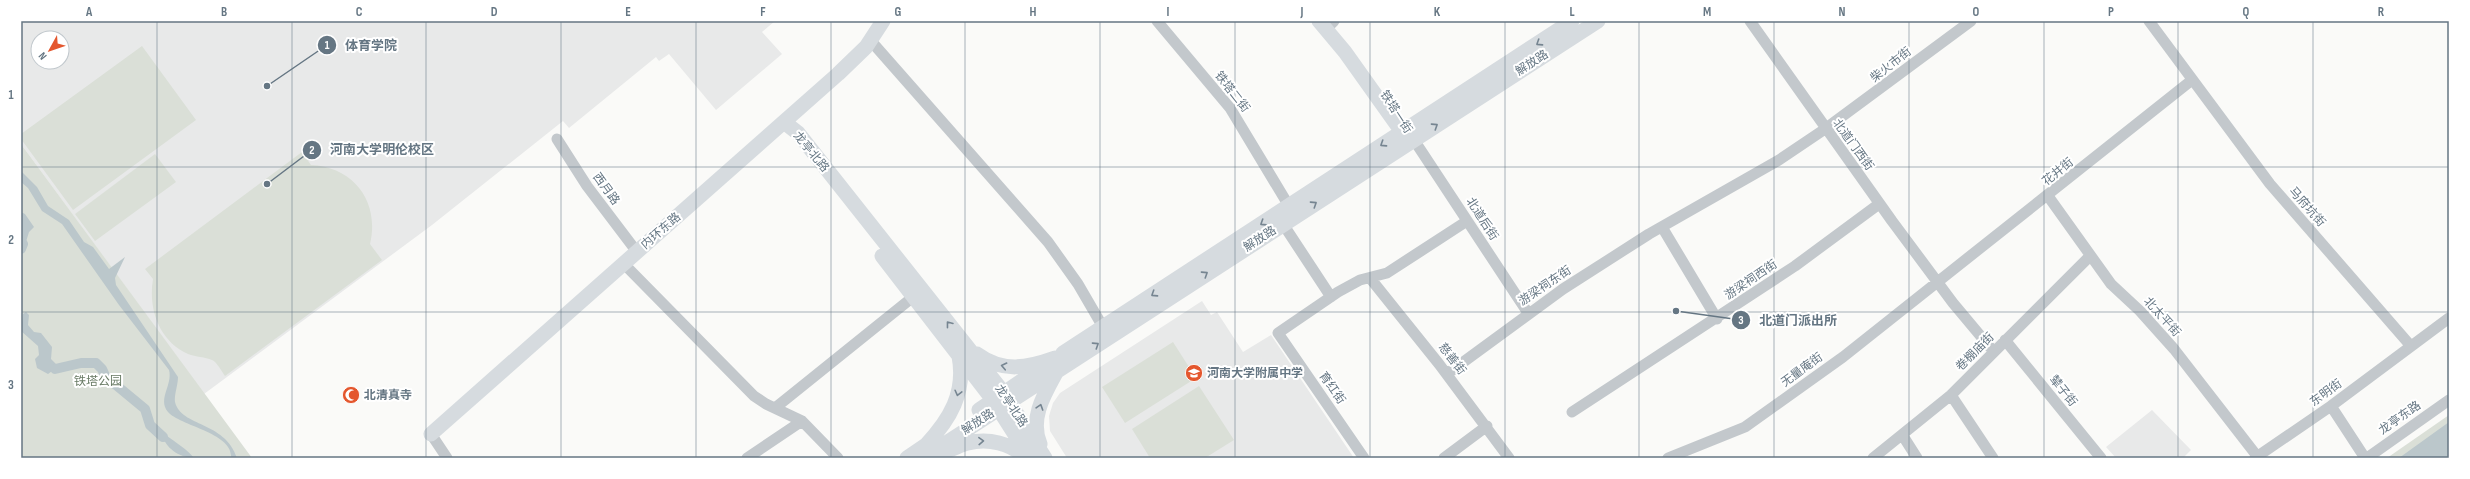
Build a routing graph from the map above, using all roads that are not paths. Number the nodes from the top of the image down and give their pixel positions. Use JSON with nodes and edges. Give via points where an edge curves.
{"nodes":[{"id":1,"x":883,"y":21,"type":"edge"},
{"id":2,"x":1157,"y":21,"type":"edge"},
{"id":3,"x":1572,"y":21,"type":"edge"},
{"id":4,"x":1598,"y":21,"type":"edge"},
{"id":5,"x":1750,"y":21,"type":"edge"},
{"id":6,"x":1972,"y":21,"type":"edge"},
{"id":7,"x":2149,"y":21,"type":"edge"},
{"id":8,"x":1327,"y":22,"type":"edge"},
{"id":9,"x":871,"y":41,"type":"junction"},
{"id":10,"x":2192,"y":80,"type":"junction"},
{"id":11,"x":784,"y":122,"type":"junction"},
{"id":12,"x":1825,"y":129,"type":"junction"},
{"id":13,"x":1408,"y":133,"type":"junction"},
{"id":14,"x":557,"y":139,"type":"dead end"},
{"id":15,"x":2048,"y":196,"type":"junction"},
{"id":16,"x":1879,"y":204,"type":"junction"},
{"id":17,"x":1289,"y":206,"type":"junction"},
{"id":18,"x":1467,"y":221,"type":"junction"},
{"id":19,"x":1283,"y":224,"type":"junction"},
{"id":20,"x":1662,"y":227,"type":"junction"},
{"id":21,"x":637,"y":252,"type":"junction"},
{"id":22,"x":2089,"y":257,"type":"junction"},
{"id":23,"x":623,"y":263,"type":"junction"},
{"id":24,"x":1370,"y":278,"type":"junction"},
{"id":25,"x":1938,"y":282,"type":"junction"},
{"id":26,"x":913,"y":296,"type":"junction"},
{"id":27,"x":1331,"y":297,"type":"junction"},
{"id":28,"x":1528,"y":313,"type":"junction"},
{"id":29,"x":2449,"y":318,"type":"edge"},
{"id":30,"x":1717,"y":319,"type":"junction"},
{"id":31,"x":1103,"y":327,"type":"junction"},
{"id":32,"x":2005,"y":340,"type":"junction"},
{"id":33,"x":2410,"y":346,"type":"junction"},
{"id":34,"x":962,"y":351,"type":"junction"},
{"id":35,"x":1994,"y":352,"type":"junction"},
{"id":36,"x":1058,"y":363,"type":"junction"},
{"id":37,"x":1447,"y":374,"type":"junction"},
{"id":38,"x":1951,"y":395,"type":"junction"},
{"id":39,"x":2449,"y":400,"type":"edge"},
{"id":40,"x":1001,"y":401,"type":"junction"},
{"id":41,"x":2331,"y":406,"type":"junction"},
{"id":42,"x":775,"y":408,"type":"junction"},
{"id":43,"x":1572,"y":412,"type":"dead end"},
{"id":44,"x":802,"y":421,"type":"junction"},
{"id":45,"x":1487,"y":426,"type":"junction"},
{"id":46,"x":431,"y":434,"type":"joint"},
{"id":47,"x":1903,"y":436,"type":"junction"},
{"id":48,"x":926,"y":452,"type":"edge"},
{"id":49,"x":2256,"y":457,"type":"edge"},
{"id":50,"x":447,"y":458,"type":"edge"},
{"id":51,"x":747,"y":458,"type":"edge"},
{"id":52,"x":838,"y":458,"type":"edge"},
{"id":53,"x":907,"y":458,"type":"edge"},
{"id":54,"x":1026,"y":458,"type":"edge"},
{"id":55,"x":1030,"y":458,"type":"edge"},
{"id":56,"x":1045,"y":458,"type":"edge"},
{"id":57,"x":1364,"y":458,"type":"edge"},
{"id":58,"x":1444,"y":458,"type":"edge"},
{"id":59,"x":1509,"y":458,"type":"edge"},
{"id":60,"x":1668,"y":458,"type":"edge"},
{"id":61,"x":1873,"y":458,"type":"edge"},
{"id":62,"x":1917,"y":458,"type":"edge"},
{"id":63,"x":1993,"y":458,"type":"edge"},
{"id":64,"x":2101,"y":458,"type":"edge"},
{"id":65,"x":2366,"y":458,"type":"edge"}],
"edges":[{"from":1,"to":9,"type":"main road","name":"内环东路"},
{"from":2,"to":17,"type":"street","name":"铁塔二街","via":[[1230,108]]},
{"from":3,"to":13,"type":"main road","name":"解放路","one_way":true},
{"from":13,"to":4,"type":"main road","name":"解放路","one_way":true},
{"from":5,"to":12,"type":"street","name":"北道门西街"},
{"from":6,"to":12,"type":"street","name":"柴火市街"},
{"from":7,"to":10,"type":"street","name":"马府坑街"},
{"from":8,"to":13,"type":"main road","name":"铁塔一街","via":[[1377,84]]},
{"from":9,"to":11,"type":"main road","name":"内环东路"},
{"from":9,"to":31,"type":"street","via":[[1048,242],[1078,284]]},
{"from":10,"to":15,"type":"street","name":"花井街"},
{"from":10,"to":33,"type":"street","name":"马府坑街","via":[[2270,184]]},
{"from":11,"to":21,"type":"main road","name":"内环东路"},
{"from":11,"to":26,"type":"main road","name":"龙亭北路","via":[[790,139]]},
{"from":34,"to":11,"type":"main road","name":"龙亭北路","one_way":true,"via":[[798,133]]},
{"from":12,"to":16,"type":"street","name":"北道门西街"},
{"from":12,"to":20,"type":"street","name":"游梁祠东街","via":[[1779,160]]},
{"from":13,"to":17,"type":"main road","name":"解放路","one_way":true},
{"from":13,"to":18,"type":"street","name":"北道后街"},
{"from":19,"to":13,"type":"main road","name":"解放路","one_way":true},
{"from":14,"to":21,"type":"street","name":"西月路","via":[[587,186]]},
{"from":15,"to":22,"type":"street","name":"北太平街"},
{"from":15,"to":25,"type":"street","name":"花井街"},
{"from":16,"to":25,"type":"street","name":"北道门西街"},
{"from":16,"to":30,"type":"street","name":"游梁祠西街"},
{"from":17,"to":31,"type":"main road","name":"解放路","one_way":true},
{"from":18,"to":24,"type":"street","via":[[1387,273]]},
{"from":18,"to":28,"type":"street","name":"北道后街"},
{"from":19,"to":27,"type":"street"},
{"from":36,"to":19,"type":"main road","name":"解放路","one_way":true},
{"from":20,"to":28,"type":"street","name":"游梁祠东街"},
{"from":20,"to":30,"type":"street"},
{"from":21,"to":23,"type":"main road","name":"内环东路"},
{"from":22,"to":32,"type":"street","name":"卷棚庙街"},
{"from":22,"to":49,"type":"street","name":"北太平街","via":[[2111,284],[2140,311],[2174,349]]},
{"from":23,"to":42,"type":"street","via":[[754,396]]},
{"from":23,"to":46,"type":"main road","name":"内环东路"},
{"from":24,"to":27,"type":"street","via":[[1353,284]]},
{"from":24,"to":37,"type":"street","name":"慈善街"},
{"from":25,"to":35,"type":"street","name":"北道门西街"},
{"from":25,"to":60,"type":"street","name":"无量庵街","via":[[1889,318],[1843,357],[1745,427]]},
{"from":26,"to":34,"type":"main road","name":"龙亭北路"},
{"from":26,"to":42,"type":"street"},
{"from":27,"to":57,"type":"street","name":"育红街","via":[[1278,333]]},
{"from":28,"to":37,"type":"street","name":"游梁祠东街"},
{"from":29,"to":33,"type":"street","name":"东明街"},
{"from":30,"to":43,"type":"street","name":"游梁祠西街"},
{"from":31,"to":36,"type":"main road","name":"解放路"},
{"from":32,"to":35,"type":"street","name":"卷棚庙街"},
{"from":32,"to":64,"type":"street","name":"辇子街"},
{"from":33,"to":41,"type":"street","name":"东明街"},
{"from":36,"to":34,"type":"main road","one_way":true,"via":[[1008,368]]},
{"from":34,"to":40,"type":"main road","name":"龙亭北路"},
{"from":34,"to":48,"type":"main road","one_way":true,"via":[[956,403]]},
{"from":35,"to":38,"type":"street","name":"卷棚庙街"},
{"from":36,"to":40,"type":"main road","name":"解放路"},
{"from":56,"to":36,"type":"main road","one_way":true,"via":[[1037,439],[1037,414]]},
{"from":37,"to":45,"type":"street","name":"慈善街"},
{"from":38,"to":47,"type":"street","name":"卷棚庙街"},
{"from":38,"to":63,"type":"street"},
{"from":39,"to":65,"type":"street","name":"龙亭东路"},
{"from":40,"to":48,"type":"main road","name":"解放路"},
{"from":40,"to":55,"type":"main road","name":"龙亭北路"},
{"from":40,"to":56,"type":"main road","name":"龙亭北路"},
{"from":41,"to":49,"type":"street","name":"东明街"},
{"from":41,"to":65,"type":"street"},
{"from":42,"to":44,"type":"street"},
{"from":44,"to":51,"type":"street"},
{"from":44,"to":52,"type":"street"},
{"from":45,"to":58,"type":"street"},
{"from":45,"to":59,"type":"street","name":"慈善街"},
{"from":46,"to":50,"type":"street"},
{"from":47,"to":61,"type":"street","name":"卷棚庙街"},
{"from":47,"to":62,"type":"street"},
{"from":48,"to":53,"type":"main road","name":"解放路"},
{"from":48,"to":54,"type":"main road","one_way":true,"via":[[947,451],[973,442],[991,441],[1019,451]]}]}
